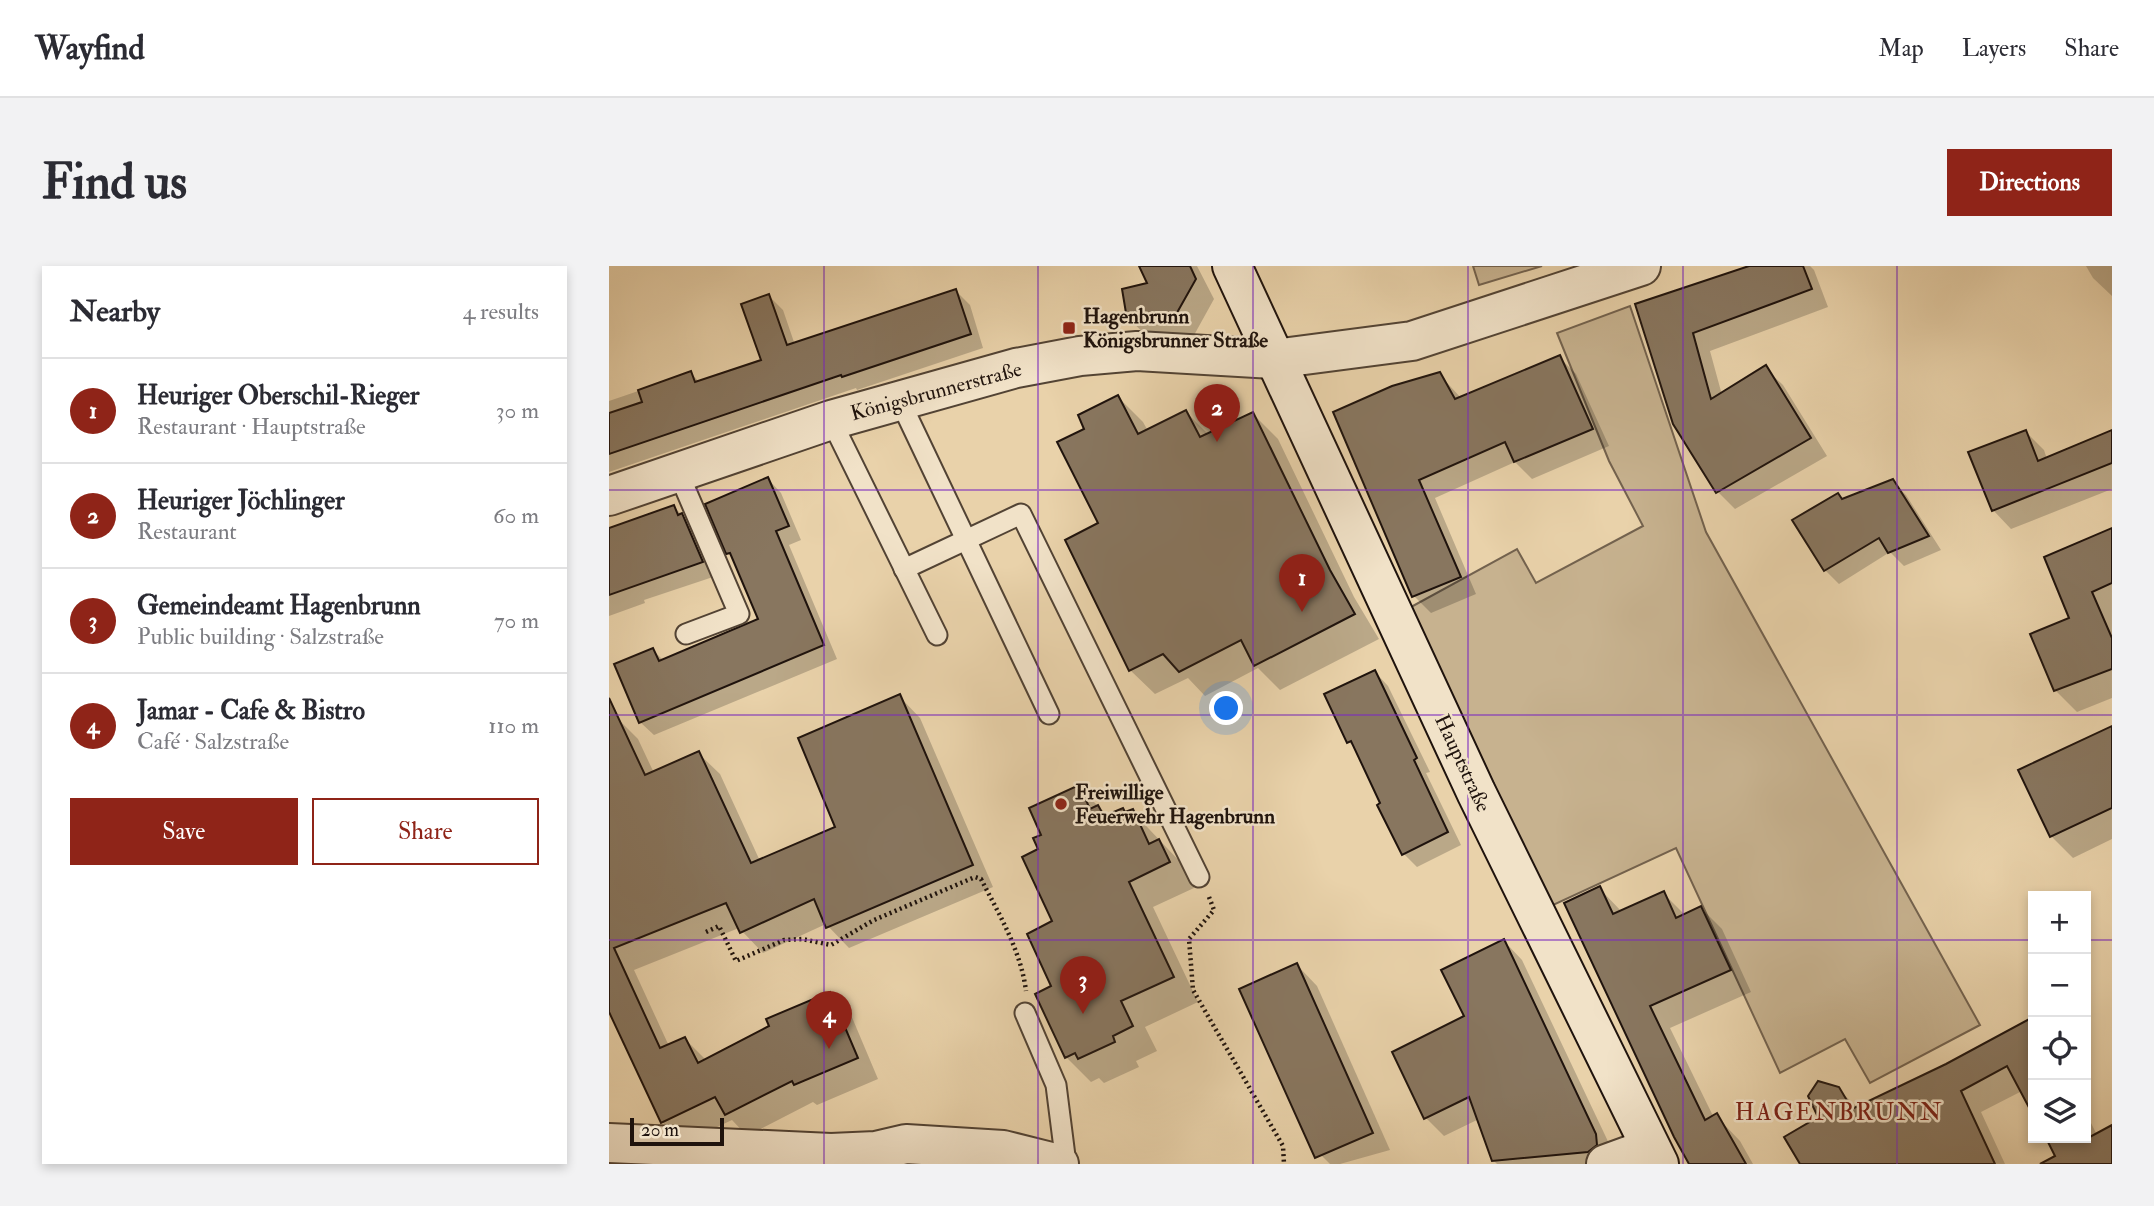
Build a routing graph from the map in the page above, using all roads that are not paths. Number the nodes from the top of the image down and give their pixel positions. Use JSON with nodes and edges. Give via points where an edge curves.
{"nodes":[{"id":1,"x":1232,"y":266,"type":"edge"},
{"id":2,"x":1641,"y":266,"type":"edge"},
{"id":3,"x":1274,"y":359,"type":"junction"},
{"id":4,"x":900,"y":401,"type":"junction"},
{"id":5,"x":831,"y":420,"type":"junction"},
{"id":6,"x":678,"y":472,"type":"junction"},
{"id":7,"x":609,"y":496,"type":"edge"},
{"id":8,"x":966,"y":539,"type":"junction"},
{"id":9,"x":904,"y":569,"type":"junction"},
{"id":10,"x":686,"y":634,"type":"dead end"},
{"id":11,"x":937,"y":635,"type":"dead end"},
{"id":12,"x":1049,"y":714,"type":"dead end"},
{"id":13,"x":1199,"y":877,"type":"dead end"},
{"id":14,"x":1025,"y":1013,"type":"road end"},
{"id":15,"x":609,"y":1143,"type":"edge"},
{"id":16,"x":1654,"y":1156,"type":"edge"},
{"id":17,"x":1059,"y":1164,"type":"edge"},
{"id":18,"x":1066,"y":1164,"type":"edge"},
{"id":19,"x":1606,"y":1164,"type":"edge"}],
"edges":[{"from":1,"to":3,"type":"street","name":"Hauptstraße"},
{"from":2,"to":3,"type":"street","name":"Königsbrunnerstraße","via":[[1412,341]]},
{"from":3,"to":4,"type":"street","name":"Königsbrunnerstraße","via":[[1137,351],[1080,356],[1016,368]]},
{"from":3,"to":16,"type":"street","name":"Hauptstraße","via":[[1476,792]]},
{"from":4,"to":5,"type":"street","name":"Königsbrunnerstraße"},
{"from":4,"to":8,"type":"lane"},
{"from":5,"to":6,"type":"street","name":"Königsbrunnerstraße"},
{"from":5,"to":9,"type":"lane"},
{"from":6,"to":7,"type":"street","name":"Königsbrunnerstraße"},
{"from":6,"to":10,"type":"lane","via":[[739,614]]},
{"from":8,"to":9,"type":"lane"},
{"from":8,"to":12,"type":"lane"},
{"from":8,"to":13,"type":"lane","via":[[1021,514]]},
{"from":9,"to":11,"type":"lane"},
{"from":14,"to":18,"type":"lane","via":[[1056,1085]]},
{"from":15,"to":17,"type":"street","via":[[831,1153],[906,1144],[1003,1150]]},
{"from":16,"to":19,"type":"street"}]}
